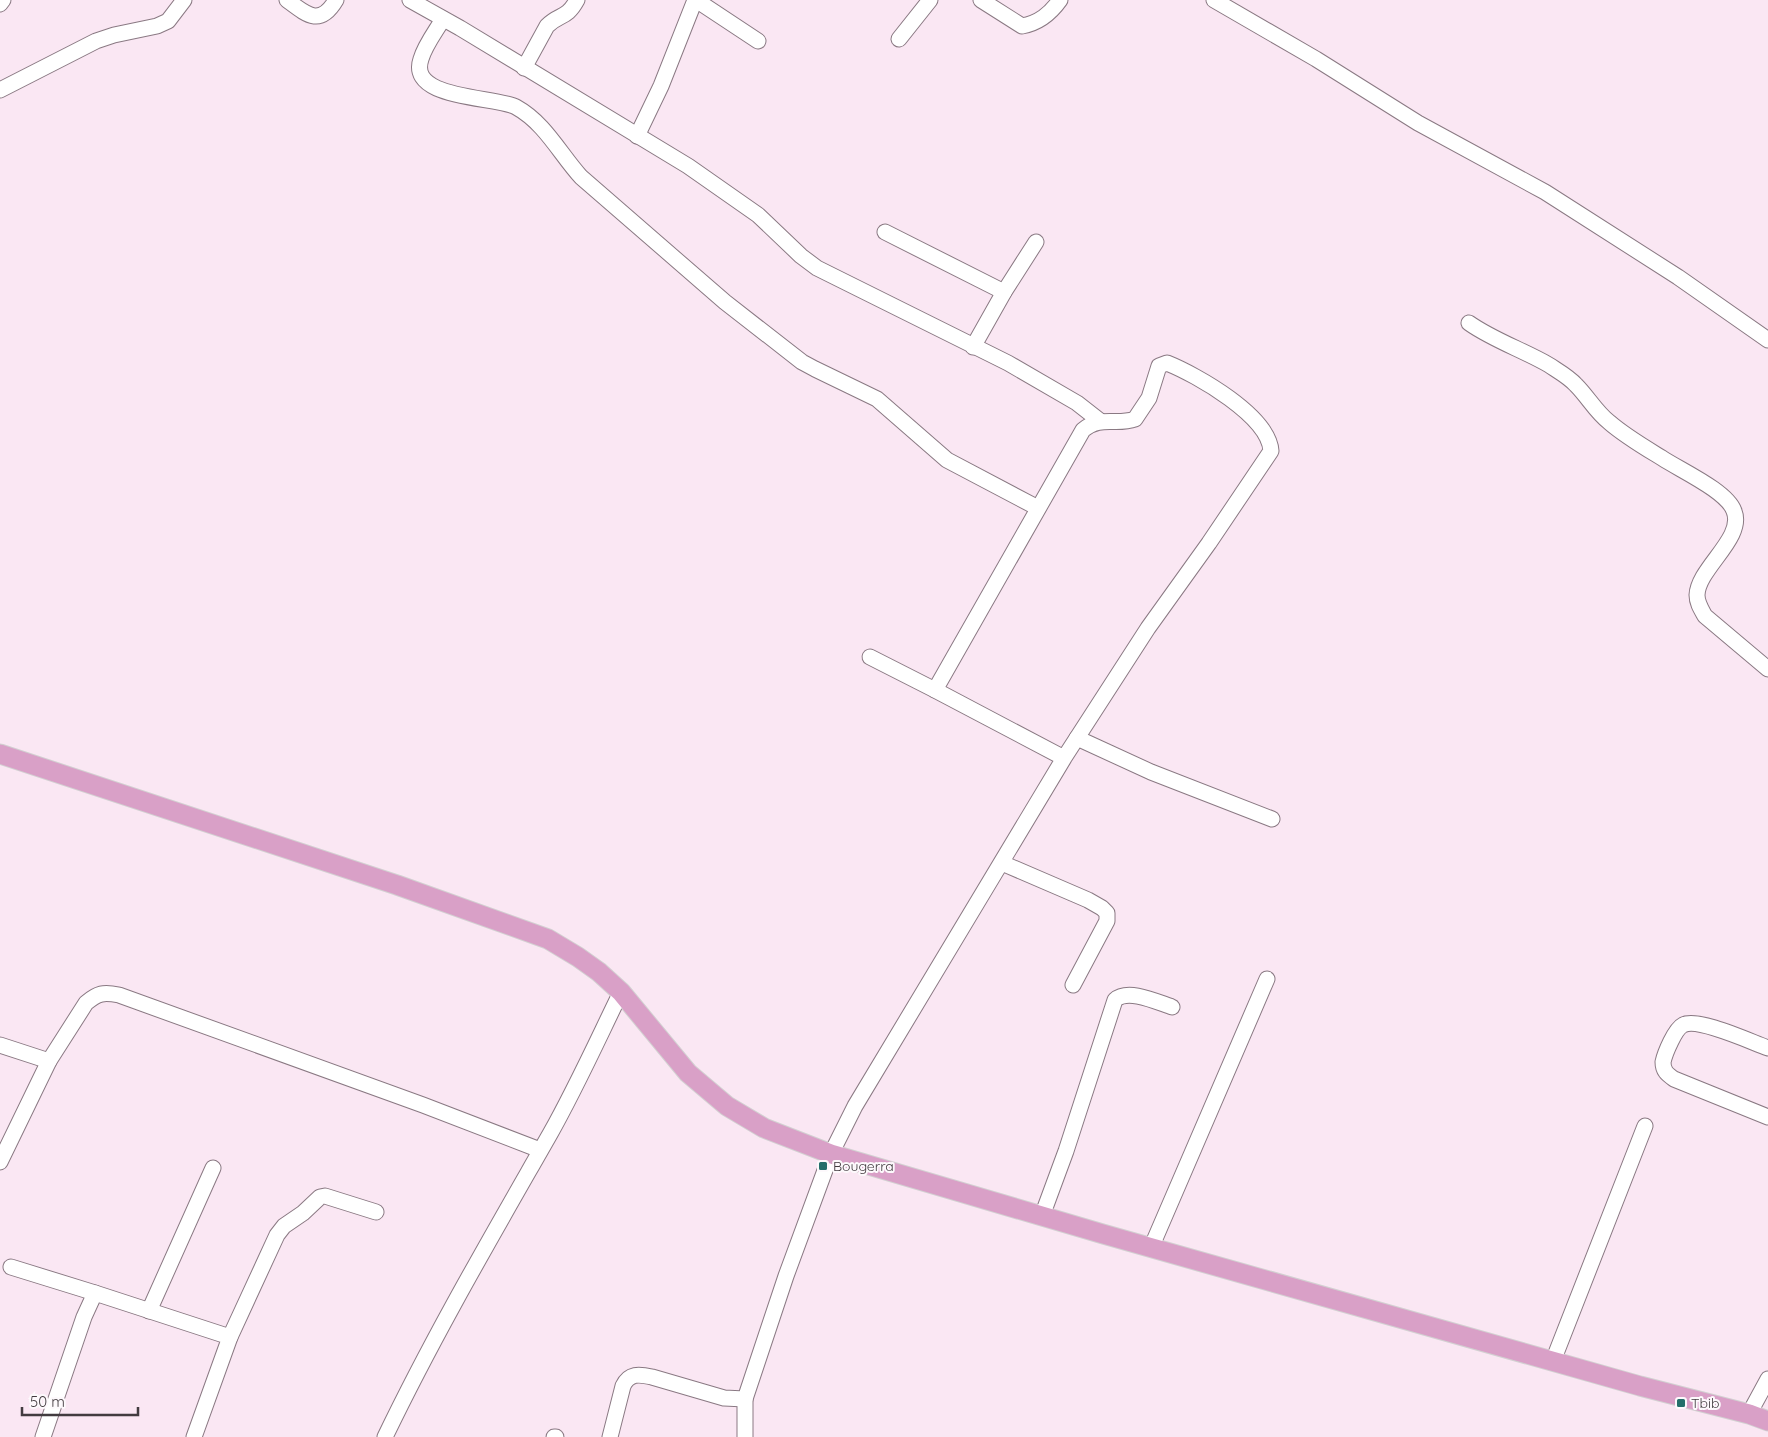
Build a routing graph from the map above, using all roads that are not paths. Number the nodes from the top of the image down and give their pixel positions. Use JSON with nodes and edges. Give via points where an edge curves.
{"nodes":[{"id":1,"x":3,"y":0,"type":"edge"},
{"id":2,"x":184,"y":0,"type":"edge"},
{"id":3,"x":287,"y":0,"type":"edge"},
{"id":4,"x":336,"y":0,"type":"edge"},
{"id":5,"x":410,"y":0,"type":"edge"},
{"id":6,"x":576,"y":0,"type":"edge"},
{"id":7,"x":696,"y":0,"type":"edge"},
{"id":8,"x":930,"y":0,"type":"edge"},
{"id":9,"x":981,"y":0,"type":"edge"},
{"id":10,"x":1060,"y":0,"type":"edge"},
{"id":11,"x":1214,"y":0,"type":"edge"},
{"id":12,"x":0,"y":4,"type":"edge"},
{"id":13,"x":444,"y":19,"type":"junction"},
{"id":14,"x":899,"y":39,"type":"dead end"},
{"id":15,"x":758,"y":41,"type":"dead end"},
{"id":16,"x":524,"y":68,"type":"junction"},
{"id":17,"x":0,"y":90,"type":"edge"},
{"id":18,"x":637,"y":136,"type":"junction"},
{"id":19,"x":886,"y":232,"type":"dead end"},
{"id":20,"x":1036,"y":242,"type":"dead end"},
{"id":21,"x":1004,"y":292,"type":"junction"},
{"id":22,"x":1469,"y":323,"type":"dead end"},
{"id":23,"x":1768,"y":340,"type":"edge"},
{"id":24,"x":973,"y":346,"type":"junction"},
{"id":25,"x":1100,"y":421,"type":"junction"},
{"id":26,"x":1038,"y":508,"type":"junction"},
{"id":27,"x":870,"y":657,"type":"dead end"},
{"id":28,"x":1765,"y":661,"type":"edge"},
{"id":29,"x":935,"y":690,"type":"junction"},
{"id":30,"x":1077,"y":738,"type":"junction"},
{"id":31,"x":0,"y":754,"type":"edge"},
{"id":32,"x":1064,"y":758,"type":"junction"},
{"id":33,"x":1272,"y":819,"type":"dead end"},
{"id":34,"x":1002,"y":863,"type":"junction"},
{"id":35,"x":1267,"y":978,"type":"dead end"},
{"id":36,"x":1073,"y":986,"type":"dead end"},
{"id":37,"x":621,"y":992,"type":"junction"},
{"id":38,"x":1172,"y":1007,"type":"dead end"},
{"id":39,"x":0,"y":1045,"type":"edge"},
{"id":40,"x":1768,"y":1048,"type":"edge"},
{"id":41,"x":49,"y":1060,"type":"junction"},
{"id":42,"x":1768,"y":1117,"type":"edge"},
{"id":43,"x":1645,"y":1126,"type":"dead end"},
{"id":44,"x":540,"y":1150,"type":"junction"},
{"id":45,"x":831,"y":1154,"type":"junction"},
{"id":46,"x":0,"y":1162,"type":"edge"},
{"id":47,"x":213,"y":1168,"type":"dead end"},
{"id":48,"x":376,"y":1212,"type":"dead end"},
{"id":49,"x":1042,"y":1216,"type":"junction"},
{"id":50,"x":1152,"y":1248,"type":"junction"},
{"id":51,"x":11,"y":1267,"type":"dead end"},
{"id":52,"x":95,"y":1293,"type":"junction"},
{"id":53,"x":149,"y":1311,"type":"junction"},
{"id":54,"x":230,"y":1337,"type":"junction"},
{"id":55,"x":1553,"y":1361,"type":"junction"},
{"id":56,"x":1768,"y":1379,"type":"edge"},
{"id":57,"x":745,"y":1399,"type":"junction"},
{"id":58,"x":1750,"y":1414,"type":"junction"},
{"id":59,"x":1768,"y":1421,"type":"edge"},
{"id":60,"x":43,"y":1437,"type":"edge"},
{"id":61,"x":194,"y":1437,"type":"edge"},
{"id":62,"x":384,"y":1437,"type":"edge"},
{"id":63,"x":610,"y":1437,"type":"edge"},
{"id":64,"x":745,"y":1437,"type":"edge"}],
"edges":[{"from":1,"to":12,"type":"street"},
{"from":2,"to":17,"type":"street","via":[[168,21],[96,42]]},
{"from":3,"to":4,"type":"street","via":[[313,17],[322,16]]},
{"from":5,"to":13,"type":"street"},
{"from":6,"to":16,"type":"street","via":[[568,14],[547,26]]},
{"from":7,"to":15,"type":"street"},
{"from":7,"to":18,"type":"street"},
{"from":8,"to":14,"type":"street"},
{"from":9,"to":10,"type":"street","via":[[1022,26],[1043,18]]},
{"from":11,"to":23,"type":"street","via":[[1418,123],[1545,192]]},
{"from":13,"to":16,"type":"street"},
{"from":13,"to":26,"type":"street","via":[[421,58],[419,68],[422,76],[434,87],[444,92],[514,106],[529,115],[581,177],[725,302],[802,362],[877,399],[947,460]]},
{"from":16,"to":18,"type":"street"},
{"from":18,"to":24,"type":"street","via":[[739,200],[817,268]]},
{"from":19,"to":21,"type":"street"},
{"from":20,"to":21,"type":"street"},
{"from":21,"to":24,"type":"street"},
{"from":22,"to":28,"type":"street","via":[[1549,365],[1576,385],[1609,423],[1729,502],[1735,512],[1736,524],[1700,583],[1699,606],[1705,616]]},
{"from":24,"to":25,"type":"street","via":[[1048,385]]},
{"from":25,"to":26,"type":"street","via":[[1083,430]]},
{"from":25,"to":30,"type":"street","via":[[1123,422],[1135,418],[1149,398],[1156,371],[1167,363],[1240,406],[1266,434],[1271,451],[1148,628]]},
{"from":26,"to":29,"type":"street"},
{"from":27,"to":29,"type":"street"},
{"from":29,"to":32,"type":"street"},
{"from":30,"to":32,"type":"street"},
{"from":30,"to":33,"type":"street","via":[[1151,772]]},
{"from":31,"to":37,"type":"main road","via":[[517,927],[578,957]]},
{"from":32,"to":34,"type":"street"},
{"from":34,"to":36,"type":"street","via":[[1088,900],[1107,913],[1107,921]]},
{"from":34,"to":45,"type":"street","via":[[855,1106]]},
{"from":35,"to":50,"type":"street"},
{"from":37,"to":44,"type":"street"},
{"from":37,"to":45,"type":"main road","via":[[688,1073],[727,1106],[764,1128]]},
{"from":38,"to":49,"type":"street","via":[[1133,995],[1119,996],[1115,1000]]},
{"from":39,"to":41,"type":"street"},
{"from":40,"to":42,"type":"street","via":[[1689,1022],[1678,1028],[1663,1068],[1674,1079]]},
{"from":41,"to":44,"type":"street","via":[[86,1003],[105,993],[119,995]]},
{"from":41,"to":46,"type":"street"},
{"from":43,"to":55,"type":"street"},
{"from":44,"to":62,"type":"street","via":[[459,1292]]},
{"from":45,"to":49,"type":"main road"},
{"from":45,"to":57,"type":"street"},
{"from":47,"to":53,"type":"street"},
{"from":48,"to":54,"type":"street","via":[[325,1196],[315,1200],[284,1226]]},
{"from":49,"to":50,"type":"main road"},
{"from":50,"to":55,"type":"main road"},
{"from":51,"to":52,"type":"street"},
{"from":52,"to":53,"type":"street"},
{"from":52,"to":60,"type":"street"},
{"from":53,"to":54,"type":"street"},
{"from":54,"to":61,"type":"street"},
{"from":55,"to":58,"type":"main road"},
{"from":56,"to":58,"type":"street"},
{"from":57,"to":63,"type":"street","via":[[724,1398],[641,1374],[634,1375],[623,1386]]},
{"from":57,"to":64,"type":"street"},
{"from":58,"to":59,"type":"main road"}]}
